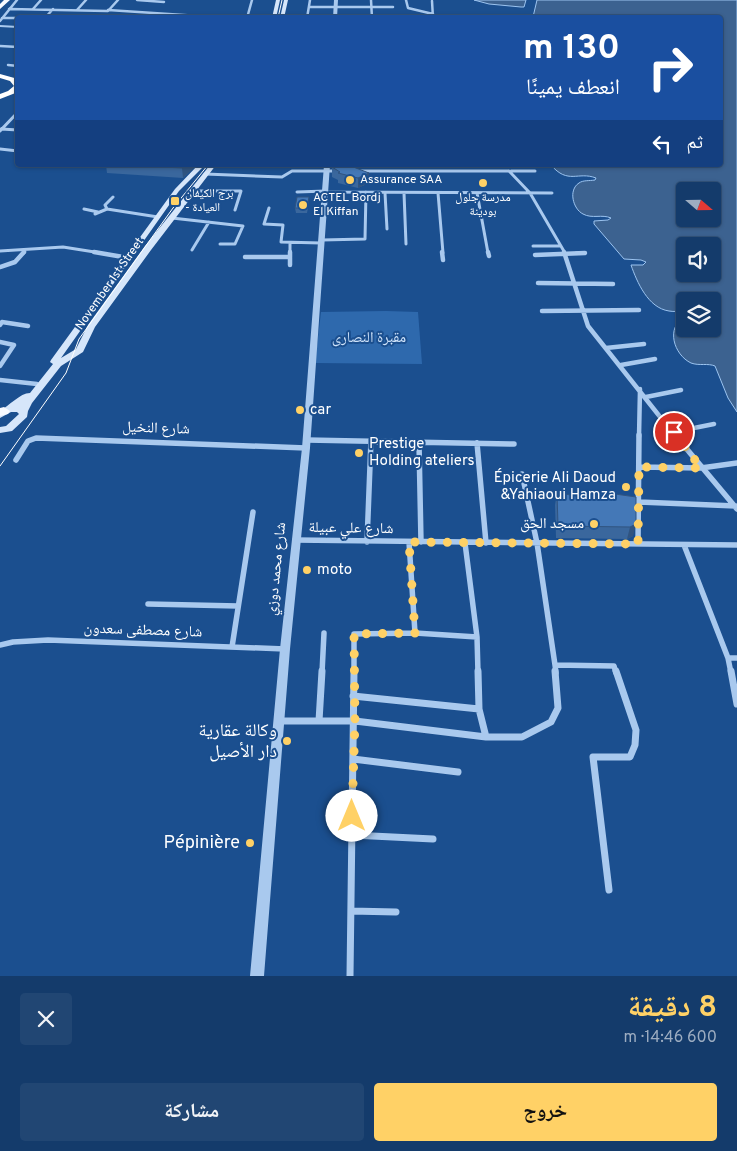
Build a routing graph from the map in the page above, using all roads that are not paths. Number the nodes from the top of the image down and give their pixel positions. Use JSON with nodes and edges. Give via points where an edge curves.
{"nodes":[{"id":1,"x":7,"y":0,"type":"edge"},
{"id":2,"x":17,"y":0,"type":"edge"},
{"id":3,"x":41,"y":0,"type":"edge"},
{"id":4,"x":86,"y":0,"type":"edge"},
{"id":5,"x":118,"y":0,"type":"edge"},
{"id":6,"x":137,"y":0,"type":"edge"},
{"id":7,"x":252,"y":0,"type":"edge"},
{"id":8,"x":278,"y":0,"type":"edge"},
{"id":9,"x":286,"y":0,"type":"edge"},
{"id":10,"x":310,"y":0,"type":"edge"},
{"id":11,"x":336,"y":0,"type":"edge"},
{"id":12,"x":371,"y":0,"type":"edge"},
{"id":13,"x":406,"y":0,"type":"edge"},
{"id":14,"x":432,"y":1,"type":"edge"},
{"id":15,"x":164,"y":2,"type":"dead end"},
{"id":16,"x":0,"y":7,"type":"edge"},
{"id":17,"x":309,"y":7,"type":"junction"},
{"id":18,"x":335,"y":7,"type":"junction"},
{"id":19,"x":371,"y":7,"type":"junction"},
{"id":20,"x":393,"y":7,"type":"dead end"},
{"id":21,"x":9,"y":9,"type":"junction"},
{"id":22,"x":33,"y":9,"type":"junction"},
{"id":23,"x":53,"y":9,"type":"junction"},
{"id":24,"x":77,"y":10,"type":"junction"},
{"id":25,"x":108,"y":11,"type":"junction"},
{"id":26,"x":48,"y":15,"type":"edge"},
{"id":27,"x":105,"y":15,"type":"edge"},
{"id":28,"x":180,"y":15,"type":"edge"},
{"id":29,"x":248,"y":15,"type":"edge"},
{"id":30,"x":275,"y":15,"type":"edge"},
{"id":31,"x":283,"y":15,"type":"edge"},
{"id":32,"x":308,"y":15,"type":"edge"},
{"id":33,"x":335,"y":15,"type":"edge"},
{"id":34,"x":372,"y":15,"type":"edge"},
{"id":35,"x":430,"y":15,"type":"edge"},
{"id":36,"x":433,"y":15,"type":"edge"},
{"id":37,"x":15,"y":18,"type":"edge"},
{"id":38,"x":1,"y":19,"type":"edge"},
{"id":39,"x":0,"y":26,"type":"edge"},
{"id":40,"x":15,"y":27,"type":"edge"},
{"id":41,"x":0,"y":46,"type":"edge"},
{"id":42,"x":15,"y":47,"type":"edge"},
{"id":43,"x":8,"y":65,"type":"dead end"},
{"id":44,"x":15,"y":66,"type":"edge"},
{"id":45,"x":0,"y":75,"type":"edge"},
{"id":46,"x":15,"y":76,"type":"edge"},
{"id":47,"x":15,"y":83,"type":"edge"},
{"id":48,"x":15,"y":89,"type":"edge"},
{"id":49,"x":15,"y":96,"type":"edge"},
{"id":50,"x":0,"y":97,"type":"edge"},
{"id":51,"x":0,"y":102,"type":"edge"},
{"id":52,"x":15,"y":115,"type":"edge"},
{"id":53,"x":1,"y":130,"type":"edge"},
{"id":54,"x":15,"y":130,"type":"edge"},
{"id":55,"x":0,"y":149,"type":"edge"},
{"id":56,"x":15,"y":151,"type":"edge"},
{"id":57,"x":200,"y":167,"type":"edge"},
{"id":58,"x":211,"y":167,"type":"edge"},
{"id":59,"x":510,"y":167,"type":"edge"},
{"id":60,"x":327,"y":168,"type":"edge"},
{"id":61,"x":346,"y":171,"type":"edge"},
{"id":62,"x":356,"y":171,"type":"edge"},
{"id":63,"x":510,"y":171,"type":"junction"},
{"id":64,"x":535,"y":171,"type":"dead end"},
{"id":65,"x":205,"y":174,"type":"junction"},
{"id":66,"x":194,"y":190,"type":"junction"},
{"id":67,"x":298,"y":192,"type":"dead end"},
{"id":68,"x":325,"y":192,"type":"junction"},
{"id":69,"x":366,"y":192,"type":"junction"},
{"id":70,"x":385,"y":192,"type":"junction"},
{"id":71,"x":404,"y":193,"type":"junction"},
{"id":72,"x":438,"y":193,"type":"junction"},
{"id":73,"x":477,"y":193,"type":"junction"},
{"id":74,"x":530,"y":193,"type":"junction"},
{"id":75,"x":552,"y":193,"type":"dead end"},
{"id":76,"x":113,"y":197,"type":"dead end"},
{"id":77,"x":269,"y":208,"type":"dead end"},
{"id":78,"x":84,"y":209,"type":"dead end"},
{"id":79,"x":106,"y":209,"type":"junction"},
{"id":80,"x":235,"y":210,"type":"dead end"},
{"id":81,"x":158,"y":217,"type":"junction"},
{"id":82,"x":172,"y":218,"type":"junction"},
{"id":83,"x":209,"y":222,"type":"junction"},
{"id":84,"x":387,"y":229,"type":"dead end"},
{"id":85,"x":322,"y":242,"type":"junction"},
{"id":86,"x":220,"y":244,"type":"dead end"},
{"id":87,"x":290,"y":244,"type":"junction"},
{"id":88,"x":406,"y":244,"type":"dead end"},
{"id":89,"x":533,"y":246,"type":"dead end"},
{"id":90,"x":560,"y":246,"type":"junction"},
{"id":91,"x":25,"y":250,"type":"junction"},
{"id":92,"x":192,"y":250,"type":"dead end"},
{"id":93,"x":0,"y":251,"type":"edge"},
{"id":94,"x":535,"y":254,"type":"dead end"},
{"id":95,"x":566,"y":254,"type":"junction"},
{"id":96,"x":585,"y":254,"type":"dead end"},
{"id":97,"x":489,"y":256,"type":"dead end"},
{"id":98,"x":245,"y":257,"type":"dead end"},
{"id":99,"x":290,"y":257,"type":"junction"},
{"id":100,"x":129,"y":258,"type":"junction"},
{"id":101,"x":443,"y":260,"type":"dead end"},
{"id":102,"x":290,"y":266,"type":"dead end"},
{"id":103,"x":0,"y":267,"type":"edge"},
{"id":104,"x":538,"y":283,"type":"dead end"},
{"id":105,"x":573,"y":283,"type":"junction"},
{"id":106,"x":613,"y":284,"type":"dead end"},
{"id":107,"x":639,"y":310,"type":"dead end"},
{"id":108,"x":584,"y":311,"type":"junction"},
{"id":109,"x":542,"y":312,"type":"dead end"},
{"id":110,"x":0,"y":325,"type":"edge"},
{"id":111,"x":28,"y":326,"type":"dead end"},
{"id":112,"x":0,"y":342,"type":"edge"},
{"id":113,"x":644,"y":344,"type":"dead end"},
{"id":114,"x":606,"y":348,"type":"junction"},
{"id":115,"x":655,"y":359,"type":"dead end"},
{"id":116,"x":0,"y":366,"type":"edge"},
{"id":117,"x":621,"y":366,"type":"junction"},
{"id":118,"x":0,"y":380,"type":"edge"},
{"id":119,"x":37,"y":384,"type":"junction"},
{"id":120,"x":640,"y":389,"type":"junction"},
{"id":121,"x":681,"y":390,"type":"dead end"},
{"id":122,"x":646,"y":397,"type":"junction"},
{"id":123,"x":23,"y":411,"type":"junction"},
{"id":124,"x":4,"y":412,"type":"edge"},
{"id":125,"x":714,"y":424,"type":"dead end"},
{"id":126,"x":4,"y":430,"type":"edge"},
{"id":127,"x":674,"y":432,"type":"junction"},
{"id":128,"x":371,"y":440,"type":"junction"},
{"id":129,"x":0,"y":441,"type":"edge"},
{"id":130,"x":419,"y":443,"type":"junction"},
{"id":131,"x":477,"y":443,"type":"junction"},
{"id":132,"x":306,"y":444,"type":"junction"},
{"id":133,"x":514,"y":444,"type":"dead end"},
{"id":134,"x":16,"y":460,"type":"dead end"},
{"id":135,"x":737,"y":463,"type":"edge"},
{"id":136,"x":639,"y":467,"type":"junction"},
{"id":137,"x":701,"y":468,"type":"junction"},
{"id":138,"x":522,"y":474,"type":"dead end"},
{"id":139,"x":639,"y":502,"type":"junction"},
{"id":140,"x":736,"y":507,"type":"edge"},
{"id":141,"x":253,"y":512,"type":"dead end"},
{"id":142,"x":295,"y":540,"type":"junction"},
{"id":143,"x":367,"y":542,"type":"junction"},
{"id":144,"x":409,"y":542,"type":"junction"},
{"id":145,"x":421,"y":542,"type":"junction"},
{"id":146,"x":465,"y":543,"type":"junction"},
{"id":147,"x":486,"y":543,"type":"junction"},
{"id":148,"x":537,"y":543,"type":"junction"},
{"id":149,"x":638,"y":544,"type":"junction"},
{"id":150,"x":684,"y":545,"type":"junction"},
{"id":151,"x":737,"y":545,"type":"edge"},
{"id":152,"x":148,"y":604,"type":"dead end"},
{"id":153,"x":238,"y":606,"type":"junction"},
{"id":154,"x":415,"y":633,"type":"junction"},
{"id":155,"x":324,"y":634,"type":"dead end"},
{"id":156,"x":477,"y":637,"type":"junction"},
{"id":157,"x":0,"y":645,"type":"edge"},
{"id":158,"x":232,"y":647,"type":"junction"},
{"id":159,"x":285,"y":648,"type":"junction"},
{"id":160,"x":728,"y":658,"type":"junction"},
{"id":161,"x":737,"y":658,"type":"edge"},
{"id":162,"x":555,"y":665,"type":"junction"},
{"id":163,"x":353,"y":696,"type":"junction"},
{"id":164,"x":737,"y":704,"type":"edge"},
{"id":165,"x":479,"y":709,"type":"junction"},
{"id":166,"x":278,"y":721,"type":"junction"},
{"id":167,"x":319,"y":721,"type":"junction"},
{"id":168,"x":355,"y":721,"type":"junction"},
{"id":169,"x":486,"y":737,"type":"junction"},
{"id":170,"x":353,"y":759,"type":"junction"},
{"id":171,"x":458,"y":772,"type":"dead end"},
{"id":172,"x":352,"y":835,"type":"junction"},
{"id":173,"x":433,"y":839,"type":"dead end"},
{"id":174,"x":609,"y":890,"type":"dead end"},
{"id":175,"x":351,"y":911,"type":"junction"},
{"id":176,"x":396,"y":912,"type":"dead end"},
{"id":177,"x":258,"y":976,"type":"edge"},
{"id":178,"x":350,"y":976,"type":"edge"}],
"edges":[{"from":1,"to":16,"type":"highway"},
{"from":2,"to":21,"type":"street"},
{"from":3,"to":22,"type":"street"},
{"from":4,"to":24,"type":"street"},
{"from":5,"to":25,"type":"street"},
{"from":6,"to":15,"type":"street"},
{"from":7,"to":29,"type":"street"},
{"from":8,"to":30,"type":"main road"},
{"from":9,"to":31,"type":"main road"},
{"from":10,"to":17,"type":"street"},
{"from":11,"to":18,"type":"street"},
{"from":12,"to":19,"type":"street"},
{"from":13,"to":35,"type":"street","via":[[408,8]]},
{"from":14,"to":36,"type":"street"},
{"from":17,"to":18,"type":"street"},
{"from":17,"to":32,"type":"street"},
{"from":18,"to":19,"type":"street"},
{"from":18,"to":33,"type":"street"},
{"from":19,"to":20,"type":"street"},
{"from":19,"to":34,"type":"street"},
{"from":21,"to":22,"type":"street"},
{"from":21,"to":38,"type":"street"},
{"from":22,"to":23,"type":"street"},
{"from":23,"to":24,"type":"street"},
{"from":23,"to":26,"type":"street"},
{"from":24,"to":25,"type":"street"},
{"from":25,"to":27,"type":"street"},
{"from":25,"to":28,"type":"street"},
{"from":37,"to":38,"type":"street"},
{"from":39,"to":40,"type":"street"},
{"from":41,"to":42,"type":"street"},
{"from":43,"to":44,"type":"street"},
{"from":45,"to":46,"type":"highway"},
{"from":45,"to":47,"type":"highway"},
{"from":48,"to":50,"type":"highway"},
{"from":49,"to":51,"type":"highway"},
{"from":52,"to":53,"type":"street"},
{"from":53,"to":54,"type":"street"},
{"from":55,"to":56,"type":"street"},
{"from":57,"to":81,"type":"main road","name":"November 1st Street","via":[[177,190]]},
{"from":58,"to":65,"type":"main road","name":"November 1st Street"},
{"from":59,"to":63,"type":"street"},
{"from":60,"to":61,"type":"street"},
{"from":60,"to":65,"type":"street","via":[[292,171],[282,177]]},
{"from":60,"to":68,"type":"street","name":"شارع محمد دوزي"},
{"from":62,"to":63,"type":"street"},
{"from":63,"to":64,"type":"street"},
{"from":63,"to":74,"type":"street"},
{"from":65,"to":66,"type":"main road","name":"November 1st Street"},
{"from":66,"to":80,"type":"street","via":[[241,191]]},
{"from":66,"to":82,"type":"main road","name":"November 1st Street"},
{"from":67,"to":68,"type":"street"},
{"from":68,"to":69,"type":"street"},
{"from":68,"to":85,"type":"street","name":"شارع محمد دوزي"},
{"from":69,"to":70,"type":"street"},
{"from":69,"to":85,"type":"street","via":[[365,239]]},
{"from":70,"to":71,"type":"street"},
{"from":70,"to":84,"type":"street"},
{"from":71,"to":72,"type":"street"},
{"from":71,"to":88,"type":"street"},
{"from":72,"to":73,"type":"street"},
{"from":72,"to":101,"type":"street"},
{"from":73,"to":74,"type":"street"},
{"from":73,"to":97,"type":"street"},
{"from":74,"to":75,"type":"street"},
{"from":74,"to":90,"type":"street"},
{"from":76,"to":79,"type":"street","via":[[105,205]]},
{"from":77,"to":87,"type":"street","via":[[264,224],[283,225],[281,242]]},
{"from":78,"to":79,"type":"street","via":[[96,213]]},
{"from":79,"to":81,"type":"street"},
{"from":81,"to":100,"type":"main road","name":"November 1st Street"},
{"from":82,"to":83,"type":"street"},
{"from":82,"to":123,"type":"main road","name":"November 1st Street","via":[[91,327],[80,350],[58,364]]},
{"from":83,"to":86,"type":"street","via":[[244,226],[235,244]]},
{"from":83,"to":92,"type":"street"},
{"from":85,"to":87,"type":"street"},
{"from":85,"to":132,"type":"street","name":"شارع محمد دوزي"},
{"from":87,"to":99,"type":"street"},
{"from":89,"to":90,"type":"street"},
{"from":90,"to":95,"type":"street"},
{"from":91,"to":93,"type":"street"},
{"from":91,"to":100,"type":"street","via":[[62,246]]},
{"from":91,"to":103,"type":"street","via":[[16,262]]},
{"from":94,"to":95,"type":"street"},
{"from":95,"to":96,"type":"street"},
{"from":95,"to":105,"type":"street"},
{"from":98,"to":99,"type":"street"},
{"from":99,"to":102,"type":"street"},
{"from":100,"to":119,"type":"main road","name":"November 1st Street"},
{"from":104,"to":105,"type":"street"},
{"from":105,"to":106,"type":"street"},
{"from":105,"to":108,"type":"street"},
{"from":107,"to":108,"type":"street"},
{"from":108,"to":109,"type":"street"},
{"from":108,"to":114,"type":"street","via":[[588,326]]},
{"from":110,"to":111,"type":"street","via":[[2,322]]},
{"from":112,"to":116,"type":"street","via":[[14,345]]},
{"from":113,"to":114,"type":"street"},
{"from":114,"to":117,"type":"street"},
{"from":115,"to":117,"type":"street"},
{"from":117,"to":120,"type":"street"},
{"from":118,"to":119,"type":"street"},
{"from":119,"to":124,"type":"main road","name":"November 1st Street","via":[[22,401]]},
{"from":120,"to":122,"type":"street"},
{"from":120,"to":136,"type":"street"},
{"from":121,"to":122,"type":"street"},
{"from":122,"to":127,"type":"street"},
{"from":123,"to":124,"type":"main road"},
{"from":123,"to":126,"type":"main road","name":"November 1st Street","via":[[24,415]]},
{"from":125,"to":127,"type":"street"},
{"from":126,"to":129,"type":"main road","name":"November 1st Street"},
{"from":127,"to":137,"type":"street"},
{"from":128,"to":130,"type":"street","name":"شارع النخيل"},
{"from":128,"to":132,"type":"street","name":"شارع النخيل"},
{"from":128,"to":143,"type":"street"},
{"from":130,"to":131,"type":"street","name":"شارع النخيل"},
{"from":130,"to":145,"type":"street"},
{"from":131,"to":133,"type":"street","name":"شارع النخيل"},
{"from":131,"to":147,"type":"street"},
{"from":132,"to":134,"type":"street","name":"شارع النخيل","via":[[36,438],[28,441]]},
{"from":132,"to":142,"type":"street","name":"شارع محمد دوزي"},
{"from":135,"to":137,"type":"street"},
{"from":136,"to":137,"type":"street"},
{"from":136,"to":139,"type":"street"},
{"from":137,"to":140,"type":"street"},
{"from":138,"to":148,"type":"street"},
{"from":139,"to":140,"type":"street"},
{"from":139,"to":149,"type":"street"},
{"from":141,"to":153,"type":"street"},
{"from":142,"to":143,"type":"street","name":"شارع علي عبيلة"},
{"from":142,"to":159,"type":"street","name":"شارع محمد دوزي"},
{"from":143,"to":144,"type":"street","name":"شارع علي عبيلة"},
{"from":144,"to":145,"type":"street","name":"شارع علي عبيلة"},
{"from":144,"to":154,"type":"street"},
{"from":145,"to":146,"type":"street","name":"شارع علي عبيلة"},
{"from":146,"to":147,"type":"street","name":"شارع علي عبيلة"},
{"from":146,"to":156,"type":"street"},
{"from":147,"to":148,"type":"street","name":"شارع علي عبيلة"},
{"from":148,"to":149,"type":"street","name":"شارع علي عبيلة"},
{"from":148,"to":162,"type":"street"},
{"from":149,"to":150,"type":"street","name":"شارع علي عبيلة"},
{"from":150,"to":151,"type":"street","name":"شارع علي عبيلة"},
{"from":150,"to":160,"type":"street"},
{"from":152,"to":153,"type":"street"},
{"from":153,"to":158,"type":"street"},
{"from":154,"to":156,"type":"street"},
{"from":154,"to":163,"type":"street","via":[[354,634]]},
{"from":155,"to":167,"type":"street"},
{"from":156,"to":165,"type":"street"},
{"from":157,"to":158,"type":"street","name":"شارع مصطفى سعدون","via":[[48,640]]},
{"from":158,"to":159,"type":"street","name":"شارع مصطفى سعدون"},
{"from":159,"to":166,"type":"street","name":"شارع محمد دوزي"},
{"from":160,"to":161,"type":"street"},
{"from":160,"to":164,"type":"street"},
{"from":162,"to":169,"type":"street","via":[[558,708],[551,722],[522,736]]},
{"from":162,"to":174,"type":"street","via":[[614,666],[636,730],[630,757],[593,757]]},
{"from":163,"to":165,"type":"street"},
{"from":163,"to":168,"type":"street"},
{"from":165,"to":169,"type":"street"},
{"from":166,"to":167,"type":"street"},
{"from":166,"to":177,"type":"street","name":"شارع محمد دوزي"},
{"from":167,"to":168,"type":"street"},
{"from":168,"to":169,"type":"street"},
{"from":168,"to":170,"type":"street"},
{"from":170,"to":171,"type":"street"},
{"from":170,"to":172,"type":"street"},
{"from":172,"to":173,"type":"street"},
{"from":172,"to":175,"type":"street"},
{"from":175,"to":176,"type":"street"},
{"from":175,"to":178,"type":"street"}]}
